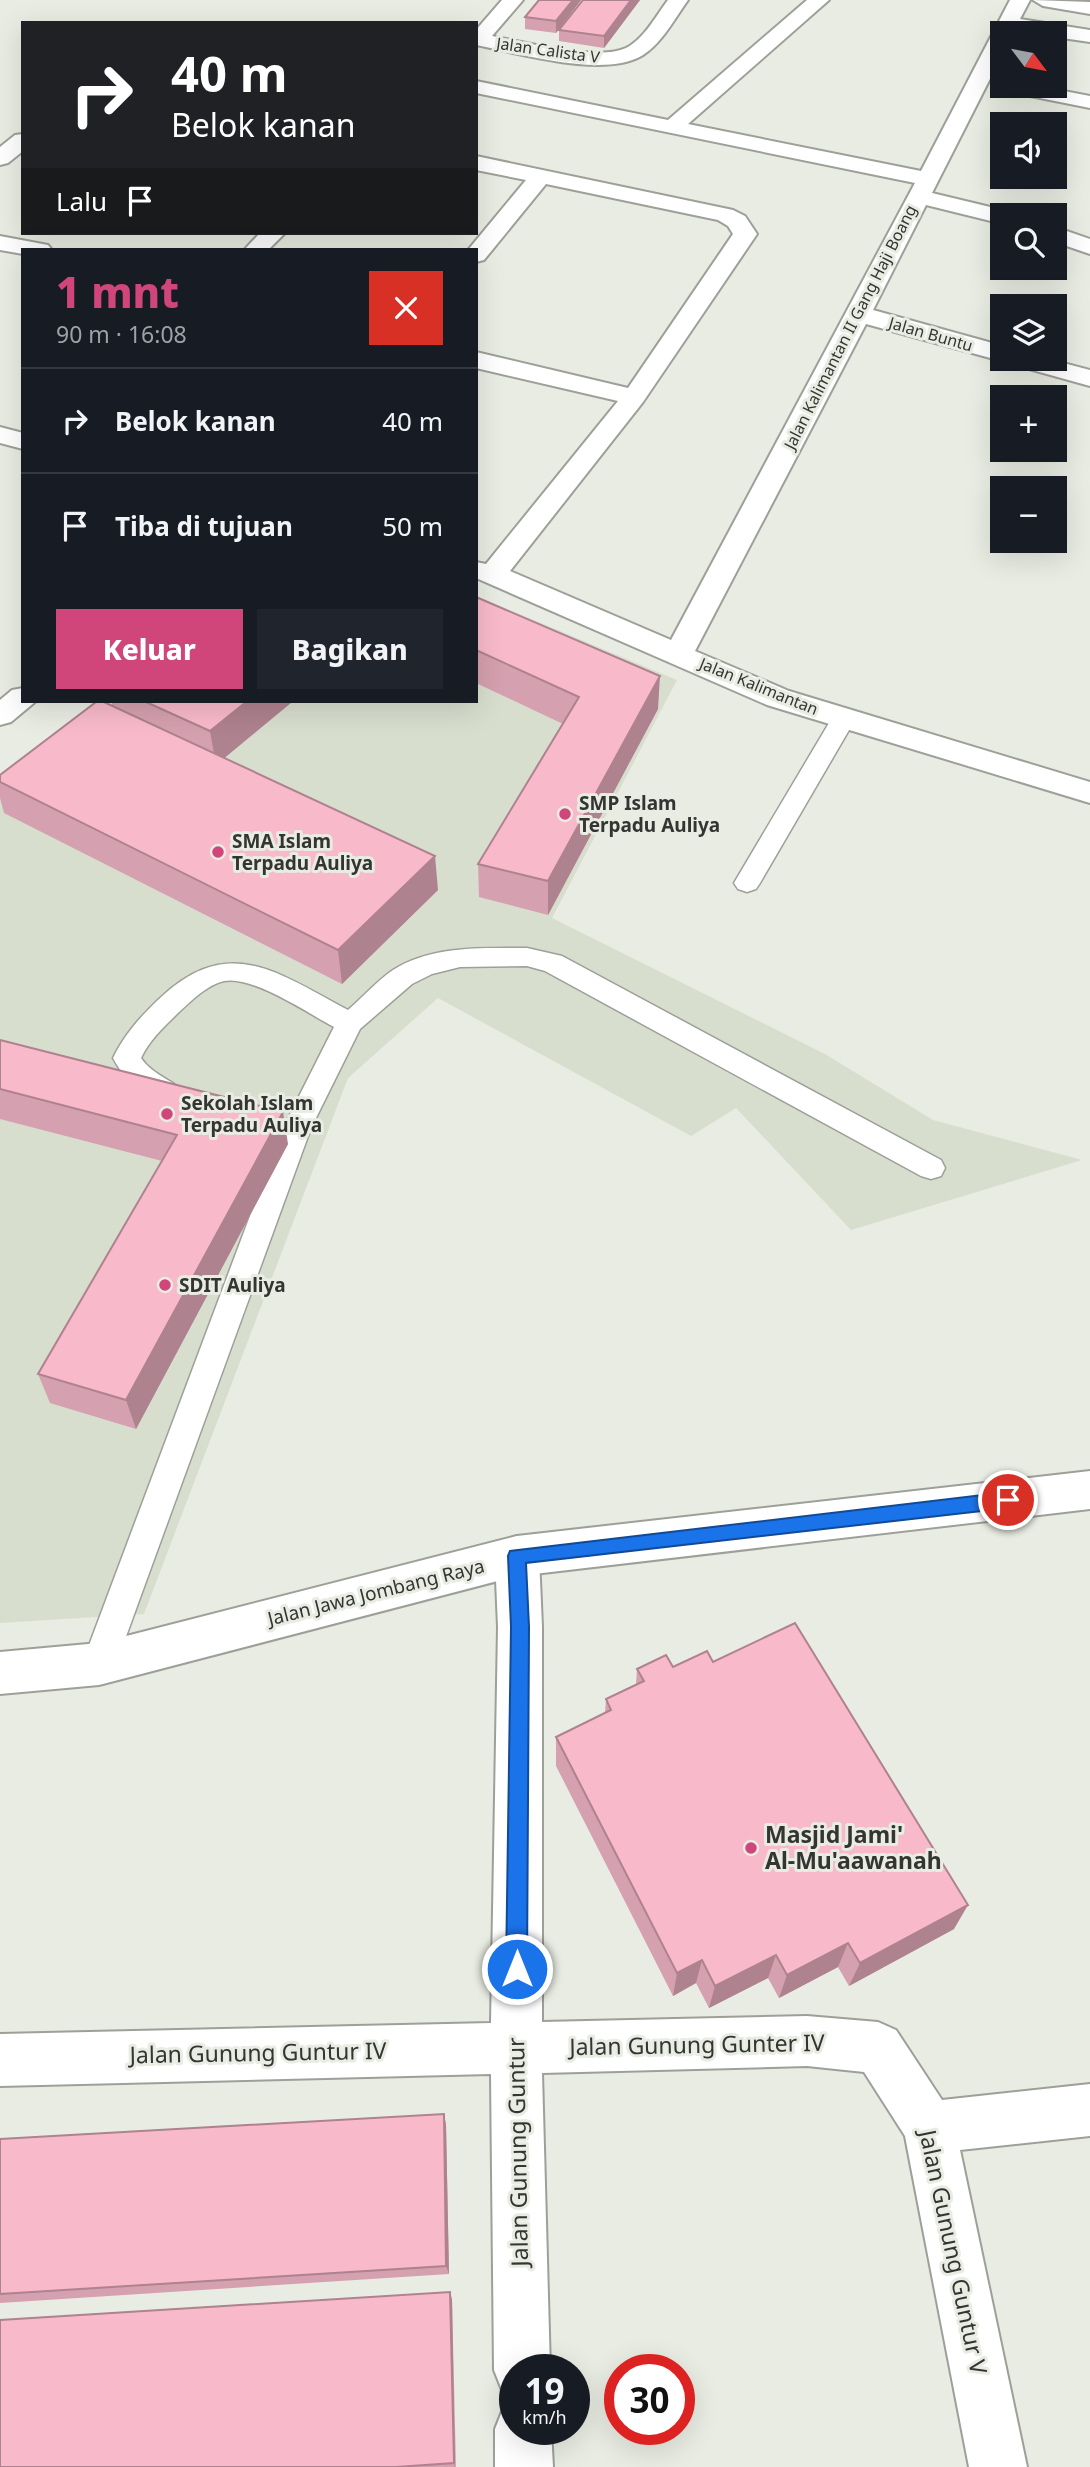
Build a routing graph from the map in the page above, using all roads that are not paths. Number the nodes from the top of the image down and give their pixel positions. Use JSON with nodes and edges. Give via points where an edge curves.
{"nodes":[{"id":1,"x":513,"y":0,"type":"edge"},
{"id":2,"x":678,"y":0,"type":"edge"},
{"id":3,"x":819,"y":0,"type":"edge"},
{"id":4,"x":1020,"y":0,"type":"edge"},
{"id":5,"x":1043,"y":0,"type":"edge"},
{"id":6,"x":1090,"y":8,"type":"edge"},
{"id":7,"x":1008,"y":21,"type":"edge"},
{"id":8,"x":1068,"y":33,"type":"edge"},
{"id":9,"x":1090,"y":36,"type":"edge"},
{"id":10,"x":478,"y":38,"type":"edge"},
{"id":11,"x":478,"y":39,"type":"edge"},
{"id":12,"x":990,"y":56,"type":"edge"},
{"id":13,"x":978,"y":80,"type":"junction"},
{"id":14,"x":990,"y":82,"type":"edge"},
{"id":15,"x":478,"y":87,"type":"edge"},
{"id":16,"x":1068,"y":98,"type":"edge"},
{"id":17,"x":1090,"y":102,"type":"edge"},
{"id":18,"x":673,"y":127,"type":"junction"},
{"id":19,"x":21,"y":142,"type":"edge"},
{"id":20,"x":0,"y":158,"type":"edge"},
{"id":21,"x":478,"y":163,"type":"edge"},
{"id":22,"x":540,"y":177,"type":"junction"},
{"id":23,"x":922,"y":187,"type":"junction"},
{"id":24,"x":990,"y":211,"type":"edge"},
{"id":25,"x":57,"y":235,"type":"edge"},
{"id":26,"x":271,"y":235,"type":"edge"},
{"id":27,"x":1067,"y":238,"type":"edge"},
{"id":28,"x":0,"y":243,"type":"edge"},
{"id":29,"x":1090,"y":247,"type":"edge"},
{"id":30,"x":29,"y":248,"type":"edge"},
{"id":31,"x":42,"y":248,"type":"edge"},
{"id":32,"x":257,"y":248,"type":"edge"},
{"id":33,"x":478,"y":253,"type":"edge"},
{"id":34,"x":859,"y":314,"type":"junction"},
{"id":35,"x":990,"y":350,"type":"edge"},
{"id":36,"x":478,"y":360,"type":"edge"},
{"id":37,"x":1064,"y":371,"type":"edge"},
{"id":38,"x":1090,"y":378,"type":"edge"},
{"id":39,"x":634,"y":397,"type":"junction"},
{"id":40,"x":0,"y":435,"type":"edge"},
{"id":41,"x":21,"y":440,"type":"edge"},
{"id":42,"x":484,"y":572,"type":"edge"},
{"id":43,"x":678,"y":654,"type":"junction"},
{"id":44,"x":21,"y":699,"type":"edge"},
{"id":45,"x":0,"y":715,"type":"edge"},
{"id":46,"x":844,"y":718,"type":"junction"},
{"id":47,"x":1090,"y":793,"type":"edge"},
{"id":48,"x":747,"y":883,"type":"dead end"},
{"id":49,"x":350,"y":1023,"type":"junction"},
{"id":50,"x":193,"y":1099,"type":"edge"},
{"id":51,"x":931,"y":1168,"type":"dead end"},
{"id":52,"x":1090,"y":1490,"type":"edge"},
{"id":53,"x":517,"y":1556,"type":"junction"},
{"id":54,"x":99,"y":1664,"type":"junction"},
{"id":55,"x":0,"y":1673,"type":"edge"},
{"id":56,"x":516,"y":2048,"type":"junction"},
{"id":57,"x":878,"y":2048,"type":"joint"},
{"id":58,"x":0,"y":2060,"type":"edge"},
{"id":59,"x":1090,"y":2110,"type":"edge"},
{"id":60,"x":929,"y":2127,"type":"junction"},
{"id":61,"x":522,"y":2354,"type":"edge"},
{"id":62,"x":523,"y":2445,"type":"edge"},
{"id":63,"x":524,"y":2467,"type":"edge"},
{"id":64,"x":998,"y":2467,"type":"edge"}],
"edges":[{"from":1,"to":10,"type":"street"},
{"from":2,"to":11,"type":"street","name":"Jalan Calista V","via":[[640,47],[620,57],[588,57]]},
{"from":3,"to":18,"type":"street"},
{"from":4,"to":7,"type":"street","name":"Jalan Kalimantan II Gang Haji Boang"},
{"from":5,"to":6,"type":"street"},
{"from":8,"to":9,"type":"street"},
{"from":12,"to":13,"type":"street","name":"Jalan Kalimantan II Gang Haji Boang"},
{"from":13,"to":14,"type":"street"},
{"from":13,"to":23,"type":"street","name":"Jalan Kalimantan II Gang Haji Boang"},
{"from":15,"to":18,"type":"street"},
{"from":16,"to":17,"type":"street"},
{"from":18,"to":23,"type":"street"},
{"from":19,"to":20,"type":"street"},
{"from":21,"to":22,"type":"street"},
{"from":22,"to":33,"type":"street"},
{"from":22,"to":39,"type":"street","via":[[724,215],[737,221],[745,234]]},
{"from":23,"to":24,"type":"street"},
{"from":23,"to":34,"type":"street","name":"Jalan Kalimantan II Gang Haji Boang"},
{"from":25,"to":31,"type":"street"},
{"from":26,"to":32,"type":"street"},
{"from":27,"to":29,"type":"street"},
{"from":28,"to":30,"type":"street"},
{"from":34,"to":35,"type":"street","name":"Jalan Buntu"},
{"from":34,"to":43,"type":"street","name":"Jalan Kalimantan II Gang Haji Boang"},
{"from":36,"to":39,"type":"street"},
{"from":37,"to":38,"type":"street"},
{"from":39,"to":42,"type":"street"},
{"from":40,"to":41,"type":"street"},
{"from":42,"to":43,"type":"street","name":"Jalan Kalimantan"},
{"from":43,"to":46,"type":"street","name":"Jalan Kalimantan","via":[[778,698]]},
{"from":44,"to":45,"type":"street"},
{"from":46,"to":47,"type":"street","name":"Jalan Kalimantan"},
{"from":46,"to":48,"type":"lane"},
{"from":49,"to":50,"type":"lane","via":[[257,978],[232,971],[203,979],[135,1038],[127,1058],[136,1075],[154,1088]]},
{"from":49,"to":51,"type":"lane","via":[[404,977],[425,966],[460,958],[527,957],[553,963]]},
{"from":49,"to":54,"type":"lane","via":[[284,1125]]},
{"from":52,"to":53,"type":"street","name":"Jalan Jawa Jombang Raya"},
{"from":53,"to":54,"type":"street","name":"Jalan Jawa Jombang Raya"},
{"from":53,"to":56,"type":"street","name":"Jalan Gunung Guntur"},
{"from":54,"to":55,"type":"street","name":"Jalan Jawa Jombang Raya"},
{"from":56,"to":57,"type":"street","name":"Jalan Gunung Gunter IV","via":[[807,2041]]},
{"from":56,"to":58,"type":"street","name":"Jalan Gunung Guntur IV"},
{"from":56,"to":61,"type":"street","name":"Jalan Gunung Guntur"},
{"from":57,"to":60,"type":"street","name":"Jalan Gunung Guntur V"},
{"from":59,"to":60,"type":"street"},
{"from":60,"to":64,"type":"street","name":"Jalan Gunung Guntur V"},
{"from":62,"to":63,"type":"street"}]}
